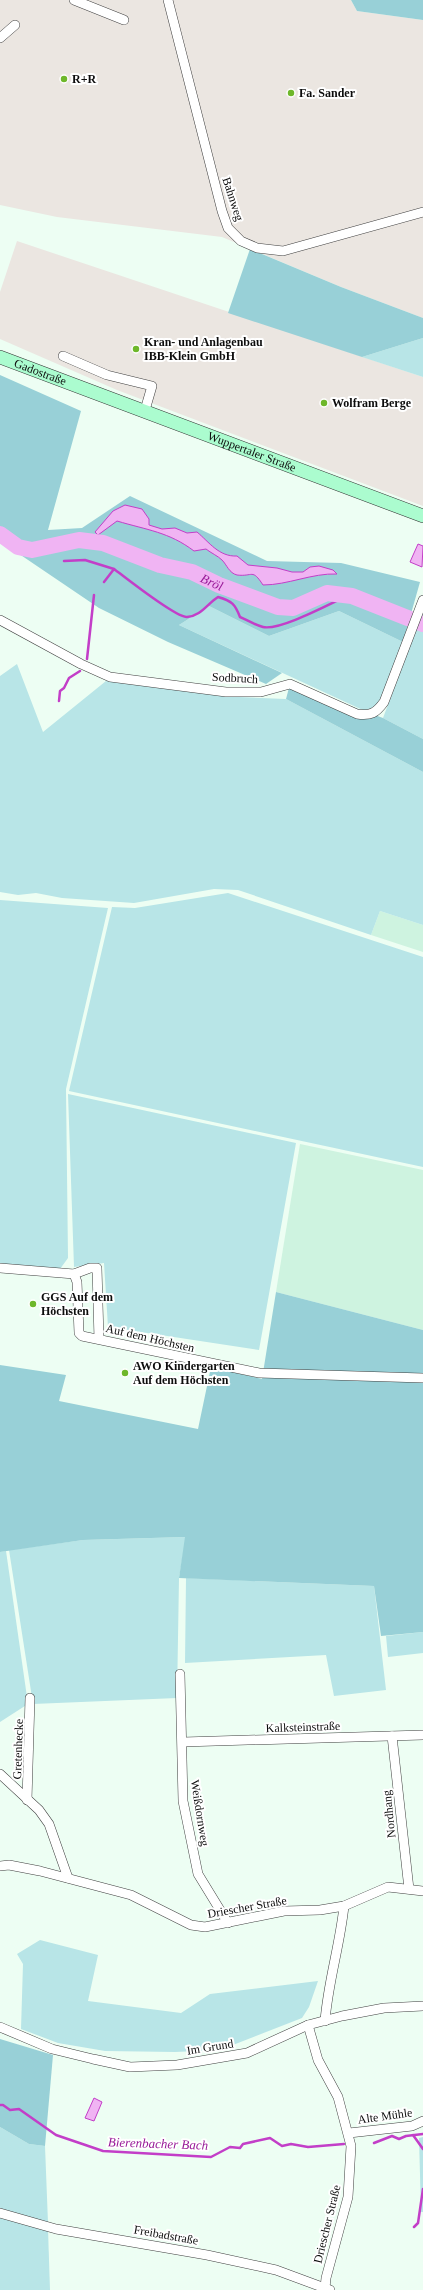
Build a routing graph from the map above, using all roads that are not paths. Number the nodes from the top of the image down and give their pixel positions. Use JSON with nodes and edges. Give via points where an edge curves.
{"nodes":[{"id":1,"x":74,"y":0,"type":"edge"},
{"id":2,"x":168,"y":0,"type":"edge"},
{"id":3,"x":124,"y":20,"type":"dead end"},
{"id":4,"x":15,"y":25,"type":"dead end"},
{"id":5,"x":0,"y":38,"type":"edge"},
{"id":6,"x":423,"y":212,"type":"edge"},
{"id":7,"x":63,"y":356,"type":"dead end"},
{"id":8,"x":0,"y":357,"type":"edge"},
{"id":9,"x":81,"y":387,"type":"joint"},
{"id":10,"x":145,"y":410,"type":"junction"},
{"id":11,"x":423,"y":516,"type":"edge"},
{"id":12,"x":423,"y":600,"type":"edge"},
{"id":13,"x":0,"y":620,"type":"edge"},
{"id":14,"x":0,"y":1268,"type":"edge"},
{"id":15,"x":74,"y":1274,"type":"junction"},
{"id":16,"x":100,"y":1339,"type":"junction"},
{"id":17,"x":423,"y":1378,"type":"edge"},
{"id":18,"x":180,"y":1674,"type":"dead end"},
{"id":19,"x":30,"y":1698,"type":"dead end"},
{"id":20,"x":423,"y":1735,"type":"edge"},
{"id":21,"x":392,"y":1736,"type":"junction"},
{"id":22,"x":183,"y":1742,"type":"junction"},
{"id":23,"x":0,"y":1774,"type":"edge"},
{"id":24,"x":28,"y":1800,"type":"junction"},
{"id":25,"x":0,"y":1866,"type":"edge"},
{"id":26,"x":68,"y":1878,"type":"junction"},
{"id":27,"x":409,"y":1889,"type":"junction"},
{"id":28,"x":423,"y":1891,"type":"edge"},
{"id":29,"x":344,"y":1906,"type":"junction"},
{"id":30,"x":228,"y":1923,"type":"junction"},
{"id":31,"x":423,"y":2006,"type":"edge"},
{"id":32,"x":325,"y":2021,"type":"junction"},
{"id":33,"x":308,"y":2025,"type":"junction"},
{"id":34,"x":0,"y":2027,"type":"edge"},
{"id":35,"x":423,"y":2121,"type":"edge"},
{"id":36,"x":349,"y":2133,"type":"junction"},
{"id":37,"x":0,"y":2213,"type":"edge"},
{"id":38,"x":328,"y":2289,"type":"edge"}],
"edges":[{"from":1,"to":3,"type":"street"},
{"from":2,"to":6,"type":"street","name":"Bahnweg","via":[[222,211],[228,228],[241,241],[257,248],[283,251]]},
{"from":4,"to":5,"type":"street"},
{"from":7,"to":10,"type":"street","via":[[107,375],[152,386]]},
{"from":8,"to":9,"type":"main road","name":"Gadostraße"},
{"from":9,"to":10,"type":"main road","name":"Wuppertaler Straße"},
{"from":10,"to":11,"type":"main road","name":"Wuppertaler Straße"},
{"from":12,"to":13,"type":"street","name":"Sodbruch","via":[[384,702],[377,712],[367,716],[290,684],[261,692],[226,692],[110,677]]},
{"from":14,"to":15,"type":"street"},
{"from":15,"to":16,"type":"street","name":"Auf dem Höchsten","via":[[77,1282],[79,1333],[82,1336]]},
{"from":15,"to":16,"type":"street","via":[[97,1268]]},
{"from":16,"to":17,"type":"street","name":"Auf dem Höchsten","via":[[259,1373]]},
{"from":18,"to":22,"type":"street","name":"Weißdornweg"},
{"from":19,"to":24,"type":"street","name":"Gretenhecke"},
{"from":20,"to":21,"type":"street","name":"Kalksteinstraße"},
{"from":21,"to":22,"type":"street","name":"Kalksteinstraße"},
{"from":21,"to":27,"type":"street","name":"Nordhang"},
{"from":22,"to":30,"type":"street","name":"Weißdornweg","via":[[183,1801],[198,1874]]},
{"from":23,"to":24,"type":"street","name":"Gretenhecke"},
{"from":24,"to":26,"type":"street","name":"Gretenhecke","via":[[49,1824]]},
{"from":25,"to":26,"type":"street","name":"Driescher Straße","via":[[9,1865]]},
{"from":26,"to":30,"type":"street","name":"Driescher Straße","via":[[131,1895],[191,1925],[205,1927]]},
{"from":27,"to":28,"type":"street","name":"Driescher Straße"},
{"from":27,"to":29,"type":"street","name":"Driescher Straße","via":[[388,1887]]},
{"from":29,"to":30,"type":"street","name":"Driescher Straße","via":[[284,1911]]},
{"from":29,"to":32,"type":"street","via":[[342,1931]]},
{"from":31,"to":32,"type":"street","name":"Im Grund","via":[[384,2008]]},
{"from":32,"to":33,"type":"street","name":"Im Grund"},
{"from":33,"to":34,"type":"street","name":"Im Grund","via":[[247,2053],[177,2065],[130,2066],[52,2049]]},
{"from":33,"to":36,"type":"street","name":"Driescher Straße","via":[[318,2060],[338,2097]]},
{"from":35,"to":36,"type":"street","name":"Alte Mühle","via":[[412,2126]]},
{"from":36,"to":38,"type":"street","name":"Driescher Straße","via":[[351,2168],[348,2197],[326,2278]]},
{"from":37,"to":38,"type":"street","name":"Freibadstraße","via":[[56,2229],[207,2255],[276,2270]]}]}
